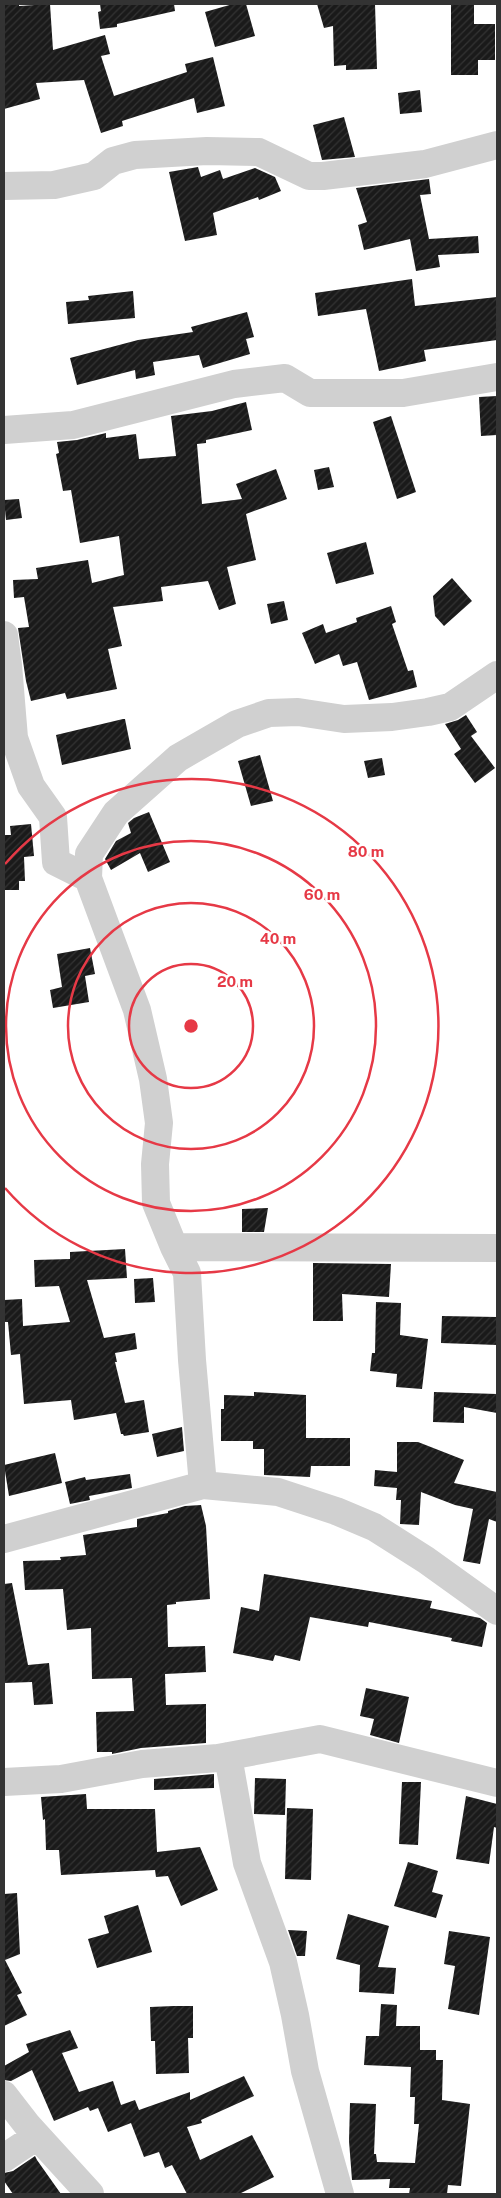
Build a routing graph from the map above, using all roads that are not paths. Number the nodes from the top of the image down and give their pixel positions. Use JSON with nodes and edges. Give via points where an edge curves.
{"nodes":[{"id":1,"x":497,"y":145,"type":"edge"},
{"id":2,"x":4,"y":186,"type":"edge"},
{"id":3,"x":497,"y":377,"type":"edge"},
{"id":4,"x":4,"y":430,"type":"edge"},
{"id":5,"x":4,"y":635,"type":"edge"},
{"id":6,"x":497,"y":675,"type":"edge"},
{"id":7,"x":89,"y":866,"type":"junction"},
{"id":8,"x":174,"y":1247,"type":"junction"},
{"id":9,"x":497,"y":1248,"type":"edge"},
{"id":10,"x":203,"y":1485,"type":"junction"},
{"id":11,"x":4,"y":1539,"type":"edge"},
{"id":12,"x":497,"y":1611,"type":"edge"},
{"id":13,"x":228,"y":1756,"type":"junction"},
{"id":14,"x":4,"y":1782,"type":"edge"},
{"id":15,"x":497,"y":1783,"type":"edge"},
{"id":16,"x":4,"y":2096,"type":"edge"},
{"id":17,"x":37,"y":2136,"type":"junction"},
{"id":18,"x":4,"y":2158,"type":"edge"},
{"id":19,"x":90,"y":2194,"type":"edge"},
{"id":20,"x":340,"y":2194,"type":"edge"}],
"edges":[{"from":1,"to":2,"type":"street","via":[[425,164],[323,176],[308,176],[259,152],[135,155],[113,161],[94,176],[54,185]]},
{"from":3,"to":4,"type":"street","via":[[403,393],[310,393],[285,378],[234,384],[73,425]]},
{"from":5,"to":7,"type":"street","via":[[14,738],[31,786],[53,817],[56,862]]},
{"from":6,"to":7,"type":"street","via":[[450,707],[428,712],[344,718],[298,712],[269,713],[237,724],[178,758],[116,813]]},
{"from":7,"to":8,"type":"street","via":[[137,1010],[154,1079],[159,1123],[156,1203]]},
{"from":8,"to":9,"type":"street"},
{"from":8,"to":10,"type":"street","via":[[186,1273]]},
{"from":10,"to":11,"type":"street"},
{"from":10,"to":12,"type":"street","via":[[278,1492],[344,1514],[374,1527],[419,1555]]},
{"from":13,"to":14,"type":"street","via":[[142,1764],[61,1779]]},
{"from":13,"to":15,"type":"street","via":[[320,1739]]},
{"from":13,"to":20,"type":"street","via":[[247,1863],[283,1962],[305,2071]]},
{"from":16,"to":17,"type":"street"},
{"from":17,"to":18,"type":"street"},
{"from":17,"to":19,"type":"street"}]}
